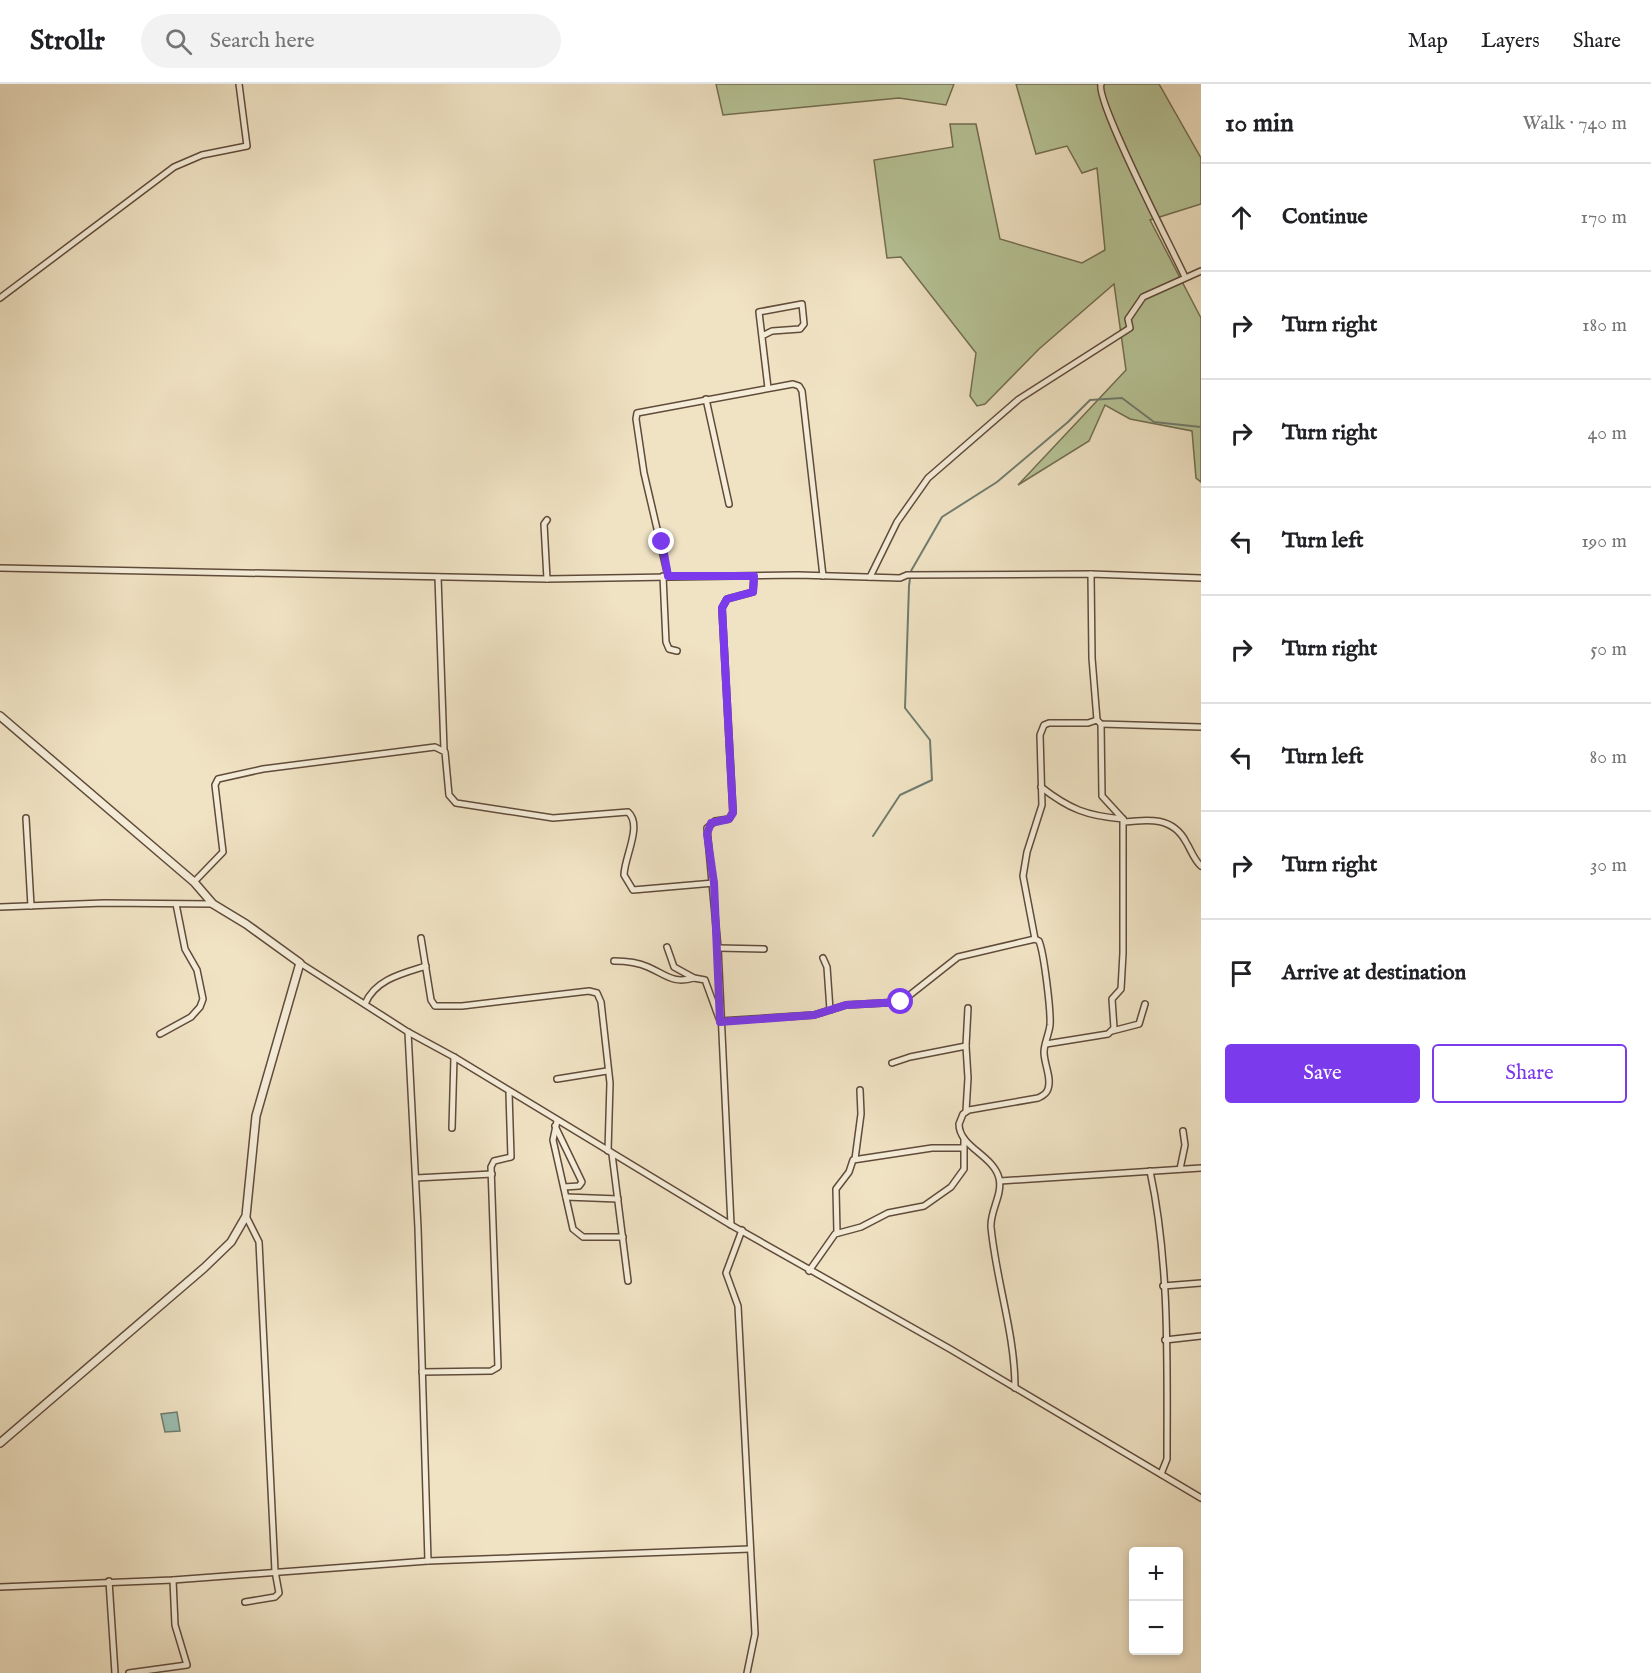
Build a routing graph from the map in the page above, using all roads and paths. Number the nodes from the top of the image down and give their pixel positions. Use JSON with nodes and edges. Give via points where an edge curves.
{"nodes":[{"id":1,"x":238,"y":84,"type":"edge"},
{"id":2,"x":1101,"y":84,"type":"edge"},
{"id":3,"x":1201,"y":271,"type":"edge"},
{"id":4,"x":1185,"y":277,"type":"junction"},
{"id":5,"x":0,"y":298,"type":"edge"},
{"id":6,"x":762,"y":336,"type":"junction"},
{"id":7,"x":768,"y":388,"type":"junction"},
{"id":8,"x":706,"y":399,"type":"junction"},
{"id":9,"x":729,"y":504,"type":"dead end"},
{"id":10,"x":547,"y":520,"type":"dead end"},
{"id":11,"x":0,"y":568,"type":"edge"},
{"id":12,"x":1090,"y":574,"type":"junction"},
{"id":13,"x":666,"y":576,"type":"junction"},
{"id":14,"x":754,"y":576,"type":"junction"},
{"id":15,"x":823,"y":576,"type":"junction"},
{"id":16,"x":438,"y":577,"type":"junction"},
{"id":17,"x":870,"y":577,"type":"junction"},
{"id":18,"x":1201,"y":578,"type":"edge"},
{"id":19,"x":547,"y":579,"type":"junction"},
{"id":20,"x":677,"y":651,"type":"dead end"},
{"id":21,"x":0,"y":716,"type":"edge"},
{"id":22,"x":1099,"y":722,"type":"junction"},
{"id":23,"x":1201,"y":727,"type":"edge"},
{"id":24,"x":444,"y":750,"type":"junction"},
{"id":25,"x":1041,"y":787,"type":"junction"},
{"id":26,"x":26,"y":818,"type":"dead end"},
{"id":27,"x":1124,"y":820,"type":"junction"},
{"id":28,"x":1201,"y":866,"type":"edge"},
{"id":29,"x":194,"y":882,"type":"junction"},
{"id":30,"x":714,"y":883,"type":"junction"},
{"id":31,"x":176,"y":904,"type":"junction"},
{"id":32,"x":213,"y":904,"type":"junction"},
{"id":33,"x":31,"y":906,"type":"junction"},
{"id":34,"x":0,"y":907,"type":"edge"},
{"id":35,"x":421,"y":938,"type":"dead end"},
{"id":36,"x":1035,"y":939,"type":"junction"},
{"id":37,"x":667,"y":947,"type":"dead end"},
{"id":38,"x":718,"y":948,"type":"junction"},
{"id":39,"x":764,"y":949,"type":"dead end"},
{"id":40,"x":823,"y":958,"type":"dead end"},
{"id":41,"x":614,"y":961,"type":"dead end"},
{"id":42,"x":300,"y":963,"type":"junction"},
{"id":43,"x":426,"y":966,"type":"junction"},
{"id":44,"x":694,"y":978,"type":"junction"},
{"id":45,"x":365,"y":1004,"type":"junction"},
{"id":46,"x":1145,"y":1004,"type":"dead end"},
{"id":47,"x":968,"y":1008,"type":"dead end"},
{"id":48,"x":830,"y":1010,"type":"junction"},
{"id":49,"x":720,"y":1022,"type":"junction"},
{"id":50,"x":1111,"y":1031,"type":"junction"},
{"id":51,"x":408,"y":1032,"type":"junction"},
{"id":52,"x":160,"y":1034,"type":"dead end"},
{"id":53,"x":1046,"y":1044,"type":"junction"},
{"id":54,"x":966,"y":1046,"type":"junction"},
{"id":55,"x":454,"y":1057,"type":"junction"},
{"id":56,"x":892,"y":1063,"type":"dead end"},
{"id":57,"x":607,"y":1071,"type":"junction"},
{"id":58,"x":557,"y":1079,"type":"dead end"},
{"id":59,"x":860,"y":1090,"type":"dead end"},
{"id":60,"x":509,"y":1093,"type":"junction"},
{"id":61,"x":966,"y":1112,"type":"junction"},
{"id":62,"x":556,"y":1123,"type":"junction"},
{"id":63,"x":452,"y":1128,"type":"dead end"},
{"id":64,"x":1183,"y":1131,"type":"dead end"},
{"id":65,"x":964,"y":1139,"type":"junction"},
{"id":66,"x":962,"y":1148,"type":"junction"},
{"id":67,"x":610,"y":1153,"type":"junction"},
{"id":68,"x":855,"y":1159,"type":"junction"},
{"id":69,"x":1201,"y":1168,"type":"edge"},
{"id":70,"x":1179,"y":1169,"type":"junction"},
{"id":71,"x":1150,"y":1171,"type":"junction"},
{"id":72,"x":492,"y":1174,"type":"junction"},
{"id":73,"x":416,"y":1178,"type":"junction"},
{"id":74,"x":1000,"y":1181,"type":"junction"},
{"id":75,"x":564,"y":1187,"type":"junction"},
{"id":76,"x":566,"y":1197,"type":"junction"},
{"id":77,"x":618,"y":1198,"type":"junction"},
{"id":78,"x":246,"y":1216,"type":"junction"},
{"id":79,"x":731,"y":1225,"type":"junction"},
{"id":80,"x":742,"y":1230,"type":"junction"},
{"id":81,"x":837,"y":1233,"type":"junction"},
{"id":82,"x":623,"y":1237,"type":"junction"},
{"id":83,"x":809,"y":1271,"type":"junction"},
{"id":84,"x":628,"y":1281,"type":"dead end"},
{"id":85,"x":1201,"y":1283,"type":"edge"},
{"id":86,"x":1163,"y":1286,"type":"junction"},
{"id":87,"x":1201,"y":1336,"type":"edge"},
{"id":88,"x":1165,"y":1340,"type":"junction"},
{"id":89,"x":422,"y":1372,"type":"junction"},
{"id":90,"x":1015,"y":1388,"type":"junction"},
{"id":91,"x":0,"y":1443,"type":"edge"},
{"id":92,"x":1161,"y":1474,"type":"junction"},
{"id":93,"x":1201,"y":1498,"type":"edge"},
{"id":94,"x":750,"y":1549,"type":"junction"},
{"id":95,"x":428,"y":1562,"type":"junction"},
{"id":96,"x":275,"y":1571,"type":"junction"},
{"id":97,"x":173,"y":1580,"type":"junction"},
{"id":98,"x":109,"y":1581,"type":"junction"},
{"id":99,"x":0,"y":1587,"type":"edge"},
{"id":100,"x":245,"y":1602,"type":"dead end"},
{"id":101,"x":115,"y":1673,"type":"edge"},
{"id":102,"x":129,"y":1673,"type":"edge"},
{"id":103,"x":747,"y":1673,"type":"edge"}],
"edges":[{"from":1,"to":5,"type":"street","via":[[247,146],[202,155],[174,167]]},
{"from":2,"to":4,"type":"street","via":[[1101,94],[1125,152]]},
{"from":3,"to":4,"type":"street"},
{"from":4,"to":17,"type":"street","via":[[1143,297],[1128,319],[1130,328],[1019,399],[935,472],[903,513]]},
{"from":6,"to":6,"type":"street","via":[[772,331],[800,329],[804,324],[802,304],[759,312]]},
{"from":6,"to":7,"type":"street"},
{"from":7,"to":8,"type":"street"},
{"from":7,"to":15,"type":"street","via":[[793,384],[802,391]]},
{"from":8,"to":9,"type":"street"},
{"from":8,"to":13,"type":"street","via":[[641,411],[636,416]]},
{"from":10,"to":19,"type":"street"},
{"from":11,"to":16,"type":"street"},
{"from":12,"to":17,"type":"street"},
{"from":12,"to":18,"type":"street"},
{"from":12,"to":22,"type":"street"},
{"from":13,"to":14,"type":"street"},
{"from":13,"to":19,"type":"street"},
{"from":13,"to":20,"type":"street","via":[[666,642],[669,649]]},
{"from":14,"to":15,"type":"street"},
{"from":14,"to":30,"type":"street","via":[[753,592],[727,599],[722,608],[733,813],[729,819],[715,821],[707,828]]},
{"from":15,"to":17,"type":"street"},
{"from":16,"to":19,"type":"street"},
{"from":16,"to":24,"type":"street"},
{"from":21,"to":29,"type":"street"},
{"from":22,"to":23,"type":"street"},
{"from":22,"to":25,"type":"street","via":[[1044,725],[1040,735]]},
{"from":22,"to":27,"type":"street","via":[[1102,796]]},
{"from":24,"to":29,"type":"street","via":[[435,747],[370,754],[218,779],[214,785],[223,852]]},
{"from":24,"to":30,"type":"street","via":[[448,795],[456,803],[553,818],[628,812],[635,825],[624,870],[628,886],[641,891]]},
{"from":25,"to":27,"type":"street","via":[[1080,813]]},
{"from":25,"to":36,"type":"street","via":[[1041,813],[1023,876]]},
{"from":26,"to":33,"type":"street"},
{"from":27,"to":28,"type":"street","via":[[1148,819],[1170,824]]},
{"from":27,"to":50,"type":"street","via":[[1124,952],[1120,989],[1112,997]]},
{"from":29,"to":32,"type":"street"},
{"from":30,"to":38,"type":"street"},
{"from":31,"to":32,"type":"street"},
{"from":31,"to":33,"type":"street"},
{"from":31,"to":52,"type":"street","via":[[185,950],[197,970],[203,999],[191,1017]]},
{"from":32,"to":42,"type":"street"},
{"from":33,"to":34,"type":"street"},
{"from":35,"to":43,"type":"street"},
{"from":36,"to":48,"type":"street","via":[[958,957],[901,1002],[846,1005]]},
{"from":36,"to":53,"type":"street","via":[[1041,946],[1050,1002]]},
{"from":37,"to":44,"type":"street","via":[[674,967]]},
{"from":38,"to":39,"type":"street"},
{"from":38,"to":49,"type":"street"},
{"from":40,"to":48,"type":"street"},
{"from":41,"to":44,"type":"street","via":[[642,965],[680,982]]},
{"from":42,"to":45,"type":"street"},
{"from":42,"to":78,"type":"street","via":[[256,1116]]},
{"from":43,"to":45,"type":"street","via":[[387,980],[373,990]]},
{"from":43,"to":57,"type":"street","via":[[431,1000],[438,1007],[597,993]]},
{"from":44,"to":49,"type":"street","via":[[705,980]]},
{"from":45,"to":51,"type":"street"},
{"from":46,"to":50,"type":"street","via":[[1139,1024]]},
{"from":47,"to":54,"type":"street"},
{"from":48,"to":49,"type":"street","via":[[814,1015]]},
{"from":49,"to":79,"type":"street"},
{"from":50,"to":53,"type":"street"},
{"from":51,"to":55,"type":"street"},
{"from":51,"to":73,"type":"street"},
{"from":53,"to":61,"type":"street","via":[[1044,1061],[1049,1080],[1045,1094]]},
{"from":54,"to":56,"type":"street"},
{"from":54,"to":61,"type":"street"},
{"from":55,"to":60,"type":"street"},
{"from":55,"to":63,"type":"street"},
{"from":57,"to":58,"type":"street"},
{"from":57,"to":67,"type":"street"},
{"from":59,"to":68,"type":"street","via":[[861,1119]]},
{"from":60,"to":62,"type":"street"},
{"from":60,"to":72,"type":"street","via":[[511,1158],[492,1163]]},
{"from":61,"to":65,"type":"street","via":[[959,1124]]},
{"from":62,"to":67,"type":"street"},
{"from":62,"to":75,"type":"street","via":[[553,1140]]},
{"from":62,"to":75,"type":"street","via":[[582,1182],[579,1186]]},
{"from":64,"to":70,"type":"street","via":[[1185,1145]]},
{"from":65,"to":66,"type":"street"},
{"from":65,"to":74,"type":"street","via":[[990,1162]]},
{"from":66,"to":68,"type":"street","via":[[932,1148]]},
{"from":66,"to":81,"type":"street","via":[[961,1175],[931,1203],[882,1215],[861,1227]]},
{"from":67,"to":77,"type":"street"},
{"from":67,"to":79,"type":"street"},
{"from":68,"to":81,"type":"street","via":[[837,1189]]},
{"from":69,"to":70,"type":"street"},
{"from":70,"to":71,"type":"street"},
{"from":71,"to":74,"type":"street"},
{"from":71,"to":86,"type":"street","via":[[1161,1230]]},
{"from":72,"to":73,"type":"street"},
{"from":72,"to":89,"type":"street","via":[[498,1367],[491,1371]]},
{"from":73,"to":89,"type":"street"},
{"from":74,"to":90,"type":"street","via":[[991,1226],[1013,1349]]},
{"from":75,"to":76,"type":"street"},
{"from":76,"to":77,"type":"street"},
{"from":76,"to":82,"type":"street","via":[[578,1235]]},
{"from":77,"to":82,"type":"street"},
{"from":78,"to":91,"type":"street","via":[[218,1255]]},
{"from":78,"to":96,"type":"street","via":[[259,1242]]},
{"from":79,"to":80,"type":"street"},
{"from":80,"to":83,"type":"street"},
{"from":80,"to":94,"type":"street","via":[[726,1273],[738,1306]]},
{"from":81,"to":83,"type":"street"},
{"from":82,"to":84,"type":"street"},
{"from":83,"to":90,"type":"street"},
{"from":85,"to":86,"type":"street"},
{"from":86,"to":88,"type":"street"},
{"from":87,"to":88,"type":"street"},
{"from":88,"to":92,"type":"street","via":[[1167,1459]]},
{"from":89,"to":95,"type":"street"},
{"from":90,"to":92,"type":"street"},
{"from":92,"to":93,"type":"street"},
{"from":94,"to":95,"type":"street"},
{"from":94,"to":103,"type":"street","via":[[755,1634]]},
{"from":95,"to":96,"type":"street"},
{"from":96,"to":97,"type":"street"},
{"from":96,"to":100,"type":"street","via":[[278,1595]]},
{"from":97,"to":98,"type":"street"},
{"from":97,"to":102,"type":"street","via":[[175,1625],[187,1665]]},
{"from":98,"to":99,"type":"street"},
{"from":98,"to":101,"type":"street"}]}
